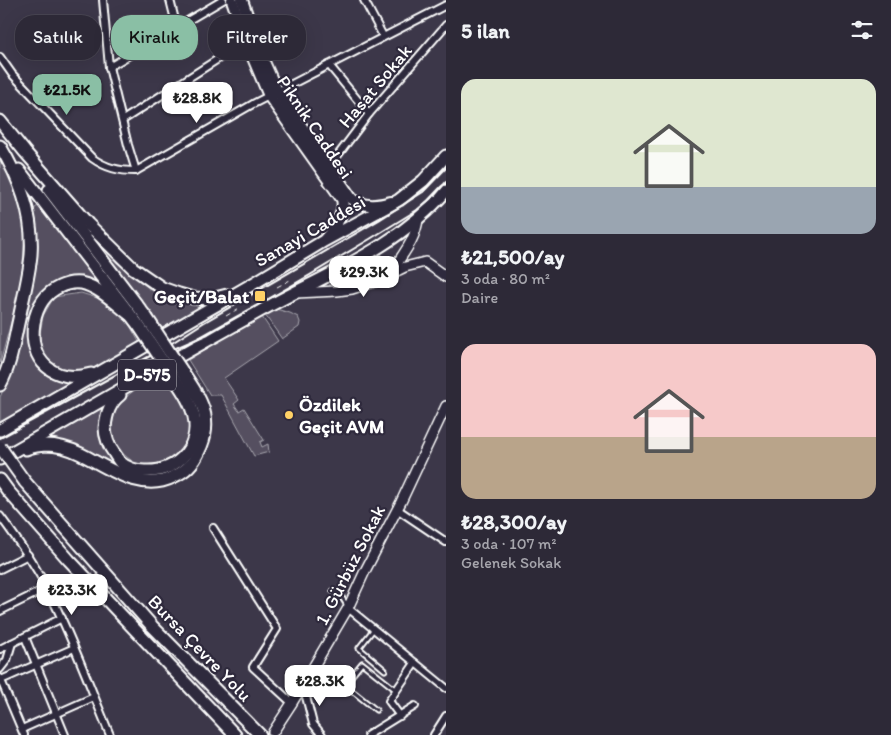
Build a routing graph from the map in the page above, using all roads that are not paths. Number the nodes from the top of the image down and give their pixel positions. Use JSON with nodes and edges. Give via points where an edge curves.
{"nodes":[{"id":1,"x":103,"y":0,"type":"edge"},
{"id":2,"x":170,"y":0,"type":"edge"},
{"id":3,"x":223,"y":0,"type":"edge"},
{"id":4,"x":232,"y":0,"type":"edge"},
{"id":5,"x":242,"y":0,"type":"edge"},
{"id":6,"x":364,"y":0,"type":"edge"},
{"id":7,"x":446,"y":5,"type":"edge"},
{"id":8,"x":174,"y":15,"type":"edge"},
{"id":9,"x":198,"y":15,"type":"edge"},
{"id":10,"x":237,"y":15,"type":"edge"},
{"id":11,"x":446,"y":25,"type":"edge"},
{"id":12,"x":383,"y":36,"type":"junction"},
{"id":13,"x":0,"y":57,"type":"edge"},
{"id":14,"x":121,"y":60,"type":"edge"},
{"id":15,"x":216,"y":60,"type":"edge"},
{"id":16,"x":256,"y":60,"type":"edge"},
{"id":17,"x":329,"y":65,"type":"junction"},
{"id":18,"x":109,"y":67,"type":"junction"},
{"id":19,"x":273,"y":94,"type":"junction"},
{"id":20,"x":369,"y":114,"type":"junction"},
{"id":21,"x":123,"y":120,"type":"junction"},
{"id":22,"x":1,"y":122,"type":"edge"},
{"id":23,"x":0,"y":146,"type":"edge"},
{"id":24,"x":446,"y":156,"type":"edge"},
{"id":25,"x":329,"y":167,"type":"junction"},
{"id":26,"x":136,"y":171,"type":"junction"},
{"id":27,"x":446,"y":191,"type":"edge"},
{"id":28,"x":399,"y":200,"type":"junction"},
{"id":29,"x":418,"y":219,"type":"junction"},
{"id":30,"x":322,"y":242,"type":"junction"},
{"id":31,"x":391,"y":274,"type":"junction"},
{"id":32,"x":446,"y":277,"type":"edge"},
{"id":33,"x":256,"y":282,"type":"junction"},
{"id":34,"x":296,"y":293,"type":"junction"},
{"id":35,"x":129,"y":314,"type":"junction"},
{"id":36,"x":143,"y":322,"type":"junction"},
{"id":37,"x":105,"y":370,"type":"junction"},
{"id":38,"x":176,"y":371,"type":"junction"},
{"id":39,"x":139,"y":380,"type":"junction"},
{"id":40,"x":0,"y":385,"type":"edge"},
{"id":41,"x":446,"y":406,"type":"edge"},
{"id":42,"x":443,"y":420,"type":"edge"},
{"id":43,"x":0,"y":430,"type":"edge"},
{"id":44,"x":0,"y":447,"type":"edge"},
{"id":45,"x":0,"y":460,"type":"edge"},
{"id":46,"x":0,"y":480,"type":"edge"},
{"id":47,"x":398,"y":509,"type":"junction"},
{"id":48,"x":0,"y":516,"type":"edge"},
{"id":49,"x":8,"y":526,"type":"junction"},
{"id":50,"x":213,"y":528,"type":"dead end"},
{"id":51,"x":0,"y":530,"type":"edge"},
{"id":52,"x":446,"y":542,"type":"edge"},
{"id":53,"x":28,"y":555,"type":"junction"},
{"id":54,"x":0,"y":569,"type":"edge"},
{"id":55,"x":47,"y":588,"type":"junction"},
{"id":56,"x":333,"y":591,"type":"dead end"},
{"id":57,"x":348,"y":608,"type":"junction"},
{"id":58,"x":0,"y":611,"type":"edge"},
{"id":59,"x":62,"y":618,"type":"junction"},
{"id":60,"x":374,"y":629,"type":"junction"},
{"id":61,"x":25,"y":637,"type":"junction"},
{"id":62,"x":12,"y":643,"type":"junction"},
{"id":63,"x":74,"y":648,"type":"junction"},
{"id":64,"x":0,"y":649,"type":"edge"},
{"id":65,"x":415,"y":663,"type":"junction"},
{"id":66,"x":36,"y":665,"type":"junction"},
{"id":67,"x":0,"y":669,"type":"edge"},
{"id":68,"x":385,"y":670,"type":"dead end"},
{"id":69,"x":329,"y":672,"type":"dead end"},
{"id":70,"x":0,"y":679,"type":"edge"},
{"id":71,"x":345,"y":684,"type":"junction"},
{"id":72,"x":303,"y":685,"type":"junction"},
{"id":73,"x":446,"y":688,"type":"edge"},
{"id":74,"x":396,"y":691,"type":"junction"},
{"id":75,"x":94,"y":697,"type":"junction"},
{"id":76,"x":292,"y":703,"type":"junction"},
{"id":77,"x":415,"y":706,"type":"dead end"},
{"id":78,"x":376,"y":710,"type":"dead end"},
{"id":79,"x":56,"y":713,"type":"junction"},
{"id":80,"x":400,"y":716,"type":"junction"},
{"id":81,"x":446,"y":716,"type":"edge"},
{"id":82,"x":23,"y":732,"type":"edge"},
{"id":83,"x":273,"y":732,"type":"dead end"},
{"id":84,"x":258,"y":733,"type":"edge"},
{"id":85,"x":66,"y":735,"type":"edge"},
{"id":86,"x":110,"y":735,"type":"edge"},
{"id":87,"x":235,"y":735,"type":"edge"},
{"id":88,"x":322,"y":735,"type":"edge"},
{"id":89,"x":368,"y":735,"type":"edge"},
{"id":90,"x":434,"y":735,"type":"edge"}],
"edges":[{"from":1,"to":18,"type":"street"},
{"from":2,"to":8,"type":"street"},
{"from":3,"to":9,"type":"street"},
{"from":4,"to":10,"type":"main road","name":"Piknik Caddesi"},
{"from":5,"to":19,"type":"main road","name":"Piknik Caddesi"},
{"from":6,"to":12,"type":"street"},
{"from":7,"to":12,"type":"street"},
{"from":11,"to":20,"type":"street","name":"Hasat Sokak"},
{"from":12,"to":17,"type":"street"},
{"from":13,"to":26,"type":"street","via":[[12,74],[92,158],[116,170]]},
{"from":14,"to":18,"type":"street"},
{"from":15,"to":21,"type":"street"},
{"from":16,"to":19,"type":"main road","name":"Piknik Caddesi"},
{"from":17,"to":19,"type":"street"},
{"from":17,"to":20,"type":"street"},
{"from":18,"to":21,"type":"street"},
{"from":19,"to":25,"type":"main road","name":"Piknik Caddesi"},
{"from":19,"to":26,"type":"street"},
{"from":19,"to":30,"type":"main road","name":"Piknik Caddesi","via":[[344,204],[334,228]]},
{"from":20,"to":25,"type":"street","name":"Hasat Sokak"},
{"from":21,"to":26,"type":"street"},
{"from":22,"to":33,"type":"highway","via":[[88,224],[133,268],[162,288],[193,298],[211,299]]},
{"from":22,"to":36,"type":"highway"},
{"from":23,"to":35,"type":"highway"},
{"from":23,"to":40,"type":"highway","via":[[22,190],[31,236],[31,256],[17,327]]},
{"from":24,"to":28,"type":"highway","name":"Sanayi Caddesi","number":"D-575","via":[[423,181]]},
{"from":25,"to":28,"type":"main road","name":"Piknik Caddesi","via":[[356,202],[379,206]]},
{"from":27,"to":29,"type":"highway","number":"D-575"},
{"from":28,"to":30,"type":"highway","name":"Sanayi Caddesi","number":"D-575"},
{"from":29,"to":31,"type":"main road","via":[[414,236]]},
{"from":29,"to":34,"type":"highway","number":"D-575","via":[[373,251]]},
{"from":30,"to":33,"type":"highway","name":"Sanayi Caddesi","number":"D-575"},
{"from":31,"to":32,"type":"main road","via":[[425,262]]},
{"from":31,"to":34,"type":"main road","via":[[337,292]]},
{"from":33,"to":37,"type":"highway","name":"Sanayi Caddesi","number":"D-575"},
{"from":34,"to":39,"type":"highway","number":"D-575"},
{"from":35,"to":36,"type":"highway"},
{"from":35,"to":37,"type":"highway","via":[[99,291],[81,283],[63,285],[48,293],[41,302],[33,329],[33,344],[43,363],[58,374],[70,376]]},
{"from":36,"to":38,"type":"highway","bridge":true},
{"from":37,"to":43,"type":"highway","name":"Sanayi Caddesi","number":"D-575"},
{"from":38,"to":39,"type":"highway","via":[[193,410],[195,423],[191,446],[184,457],[170,468],[137,470],[121,464],[110,449],[105,433],[106,416],[114,399]]},
{"from":38,"to":45,"type":"highway","via":[[196,392],[204,406],[206,420],[204,441],[184,472],[164,481],[130,479],[80,453],[53,445],[32,446]]},
{"from":39,"to":45,"type":"highway","number":"D-575"},
{"from":41,"to":42,"type":"main road","name":"1. Gürbüz Sokak"},
{"from":42,"to":47,"type":"main road","name":"1. Gürbüz Sokak"},
{"from":44,"to":84,"type":"highway","name":"Bursa Çevre Yolu","bridge":true,"via":[[25,482],[152,626]]},
{"from":46,"to":87,"type":"highway","name":"Bursa Çevre Yolu","via":[[68,560]]},
{"from":47,"to":52,"type":"street"},
{"from":47,"to":57,"type":"main road","name":"1. Gürbüz Sokak"},
{"from":48,"to":49,"type":"street"},
{"from":49,"to":51,"type":"street"},
{"from":49,"to":53,"type":"street"},
{"from":50,"to":76,"type":"street","via":[[277,629],[253,667]]},
{"from":53,"to":54,"type":"street"},
{"from":53,"to":55,"type":"street"},
{"from":55,"to":58,"type":"street"},
{"from":55,"to":59,"type":"street"},
{"from":56,"to":57,"type":"lane","via":[[341,596]]},
{"from":57,"to":60,"type":"street"},
{"from":57,"to":72,"type":"main road","name":"1. Gürbüz Sokak"},
{"from":59,"to":61,"type":"street"},
{"from":59,"to":63,"type":"street"},
{"from":60,"to":65,"type":"street"},
{"from":60,"to":68,"type":"lane","via":[[359,648]]},
{"from":61,"to":62,"type":"street"},
{"from":61,"to":66,"type":"street"},
{"from":62,"to":64,"type":"street"},
{"from":62,"to":67,"type":"street","via":[[7,660]]},
{"from":63,"to":66,"type":"street"},
{"from":63,"to":75,"type":"street"},
{"from":65,"to":73,"type":"street"},
{"from":65,"to":74,"type":"street"},
{"from":66,"to":70,"type":"street"},
{"from":66,"to":79,"type":"street"},
{"from":69,"to":71,"type":"lane"},
{"from":70,"to":82,"type":"street"},
{"from":71,"to":74,"type":"lane","via":[[362,663]]},
{"from":71,"to":78,"type":"lane"},
{"from":72,"to":76,"type":"main road","name":"1. Gürbüz Sokak"},
{"from":72,"to":88,"type":"street","via":[[313,724]]},
{"from":74,"to":80,"type":"street","via":[[389,701]]},
{"from":75,"to":79,"type":"street"},
{"from":75,"to":86,"type":"street"},
{"from":76,"to":83,"type":"main road","name":"1. Gürbüz Sokak"},
{"from":77,"to":80,"type":"street"},
{"from":79,"to":82,"type":"street"},
{"from":79,"to":85,"type":"street"},
{"from":80,"to":89,"type":"street"},
{"from":81,"to":90,"type":"street"}]}
